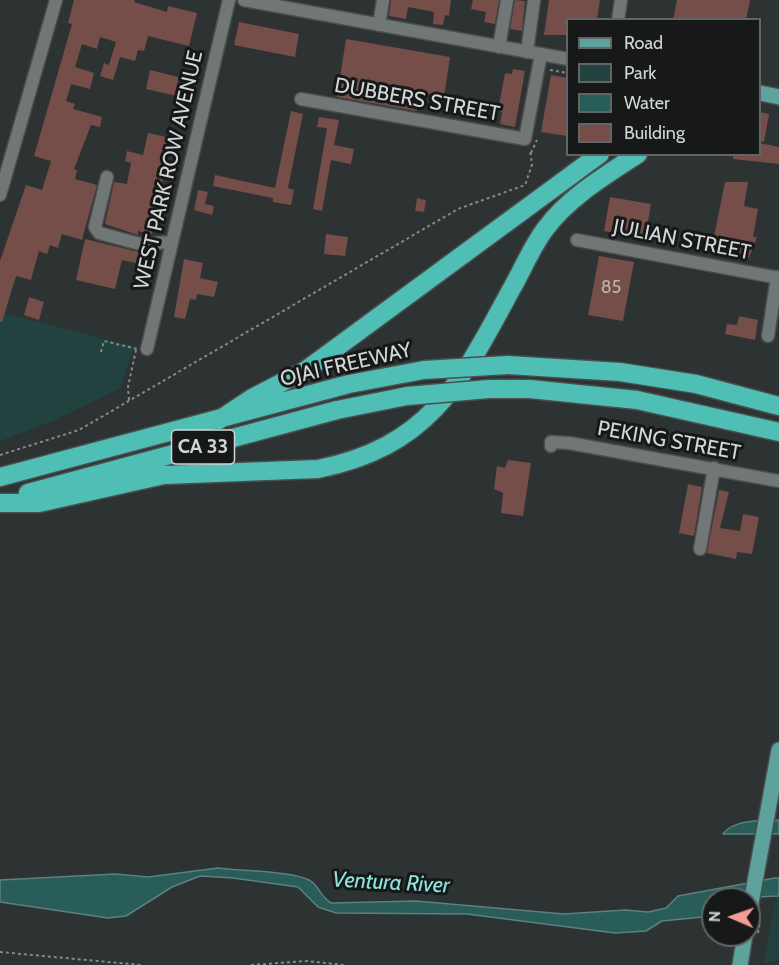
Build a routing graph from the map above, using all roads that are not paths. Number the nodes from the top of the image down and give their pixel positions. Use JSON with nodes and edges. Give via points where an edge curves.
{"nodes":[{"id":1,"x":56,"y":0,"type":"edge"},
{"id":2,"x":229,"y":0,"type":"edge"},
{"id":3,"x":244,"y":0,"type":"edge"},
{"id":4,"x":383,"y":0,"type":"edge"},
{"id":5,"x":507,"y":0,"type":"edge"},
{"id":6,"x":534,"y":0,"type":"edge"},
{"id":7,"x":621,"y":0,"type":"edge"},
{"id":8,"x":618,"y":18,"type":"edge"},
{"id":9,"x":380,"y":25,"type":"junction"},
{"id":10,"x":499,"y":47,"type":"junction"},
{"id":11,"x":527,"y":52,"type":"junction"},
{"id":12,"x":541,"y":54,"type":"junction"},
{"id":13,"x":566,"y":59,"type":"edge"},
{"id":14,"x":761,"y":93,"type":"edge"},
{"id":15,"x":779,"y":97,"type":"edge"},
{"id":16,"x":301,"y":99,"type":"dead end"},
{"id":17,"x":597,"y":156,"type":"edge"},
{"id":18,"x":635,"y":156,"type":"edge"},
{"id":19,"x":106,"y":177,"type":"dead end"},
{"id":20,"x":0,"y":195,"type":"edge"},
{"id":21,"x":577,"y":240,"type":"dead end"},
{"id":22,"x":172,"y":242,"type":"junction"},
{"id":23,"x":778,"y":278,"type":"edge"},
{"id":24,"x":768,"y":336,"type":"dead end"},
{"id":25,"x":147,"y":349,"type":"road end"},
{"id":26,"x":779,"y":406,"type":"edge"},
{"id":27,"x":219,"y":420,"type":"junction"},
{"id":28,"x":779,"y":432,"type":"edge"},
{"id":29,"x":551,"y":444,"type":"dead end"},
{"id":30,"x":714,"y":468,"type":"junction"},
{"id":31,"x":0,"y":477,"type":"edge"},
{"id":32,"x":779,"y":482,"type":"edge"},
{"id":33,"x":0,"y":501,"type":"edge"},
{"id":34,"x":700,"y":549,"type":"dead end"},
{"id":35,"x":779,"y":750,"type":"edge"},
{"id":36,"x":754,"y":887,"type":"edge"},
{"id":37,"x":743,"y":947,"type":"edge"},
{"id":38,"x":740,"y":965,"type":"edge"}],
"edges":[{"from":1,"to":20,"type":"street"},
{"from":2,"to":22,"type":"street","name":"WEST PARK ROW AVENUE"},
{"from":3,"to":9,"type":"street"},
{"from":4,"to":9,"type":"street"},
{"from":5,"to":10,"type":"street"},
{"from":6,"to":11,"type":"street"},
{"from":7,"to":8,"type":"street"},
{"from":9,"to":10,"type":"street"},
{"from":10,"to":11,"type":"street"},
{"from":11,"to":12,"type":"street"},
{"from":12,"to":13,"type":"street"},
{"from":12,"to":16,"type":"street","name":"DUBBERS STREET","via":[[532,138]]},
{"from":14,"to":15,"type":"main road"},
{"from":17,"to":27,"type":"highway","via":[[306,370]]},
{"from":18,"to":33,"type":"highway","via":[[587,188],[556,216],[536,244],[458,383],[422,423],[387,447],[318,469],[164,475],[39,503]]},
{"from":19,"to":22,"type":"street","via":[[95,227],[99,233],[140,244]]},
{"from":21,"to":23,"type":"street","name":"JULIAN STREET"},
{"from":22,"to":25,"type":"street","name":"WEST PARK ROW AVENUE"},
{"from":23,"to":24,"type":"street"},
{"from":26,"to":27,"type":"highway","name":"OJAI FREEWAY","number":"CA 33","bridge":true,"via":[[696,384],[620,372],[508,365],[424,370],[349,384]]},
{"from":27,"to":31,"type":"highway","name":"OJAI FREEWAY","number":"CA 33"},
{"from":28,"to":33,"type":"highway","name":"OJAI FREEWAY","number":"CA 33","bridge":true,"via":[[637,400],[530,389],[407,396],[328,412]]},
{"from":29,"to":30,"type":"street","name":"PEKING STREET","via":[[569,443]]},
{"from":30,"to":32,"type":"street","name":"PEKING STREET"},
{"from":30,"to":34,"type":"street"},
{"from":35,"to":36,"type":"main road"},
{"from":37,"to":38,"type":"main road"}]}
